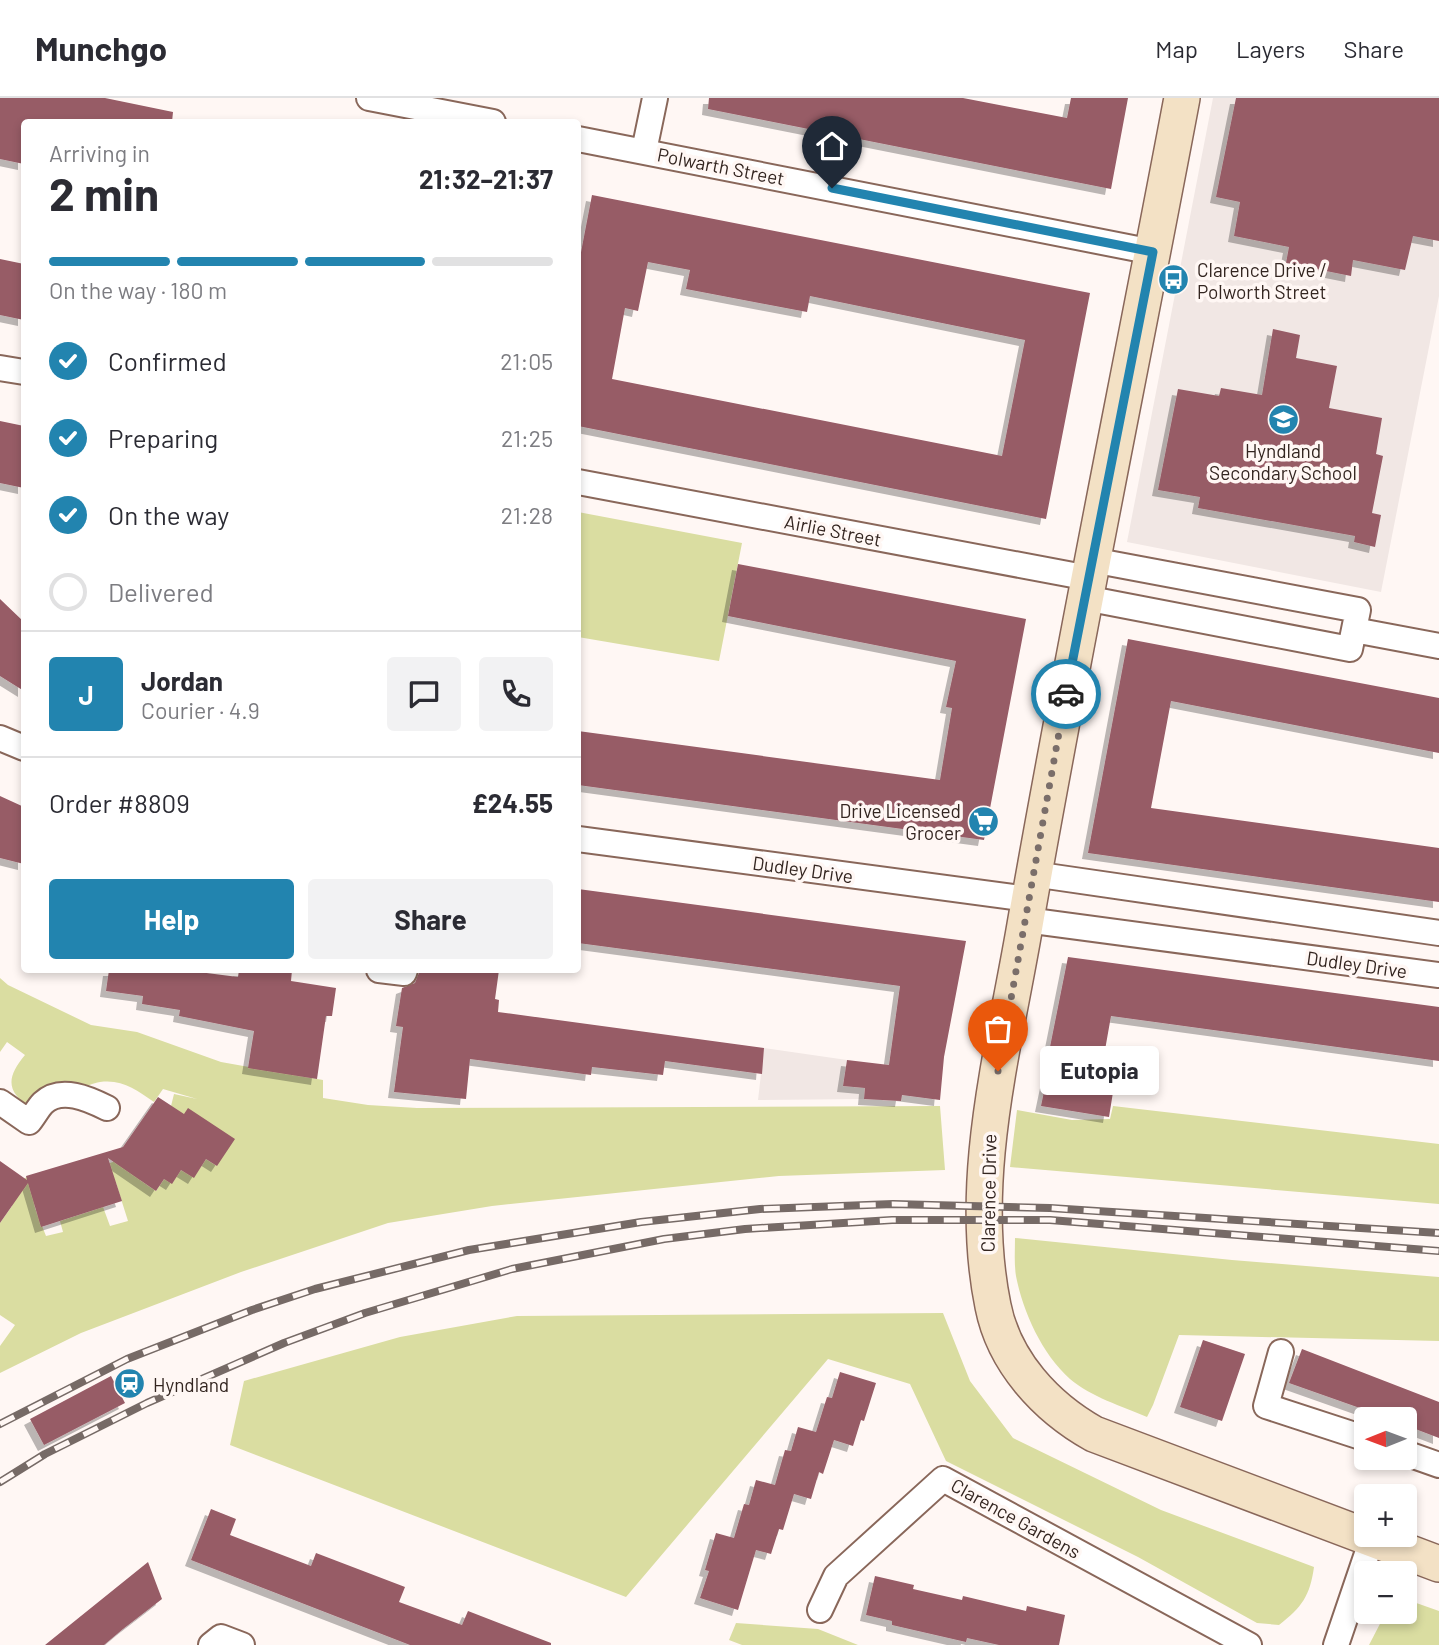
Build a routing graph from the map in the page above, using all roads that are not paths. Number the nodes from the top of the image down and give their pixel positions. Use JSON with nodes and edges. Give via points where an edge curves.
{"nodes":[{"id":1,"x":369,"y":98,"type":"edge"},
{"id":2,"x":654,"y":98,"type":"edge"},
{"id":3,"x":1182,"y":98,"type":"edge"},
{"id":4,"x":416,"y":103,"type":"edge"},
{"id":5,"x":481,"y":119,"type":"edge"},
{"id":6,"x":581,"y":140,"type":"edge"},
{"id":7,"x":645,"y":151,"type":"junction"},
{"id":8,"x":1153,"y":252,"type":"junction"},
{"id":9,"x":0,"y":368,"type":"edge"},
{"id":10,"x":21,"y":372,"type":"edge"},
{"id":11,"x":581,"y":483,"type":"edge"},
{"id":12,"x":1088,"y":579,"type":"junction"},
{"id":13,"x":1354,"y":630,"type":"junction"},
{"id":14,"x":1439,"y":646,"type":"edge"},
{"id":15,"x":0,"y":738,"type":"edge"},
{"id":16,"x":21,"y":747,"type":"edge"},
{"id":17,"x":581,"y":839,"type":"edge"},
{"id":18,"x":1029,"y":897,"type":"junction"},
{"id":19,"x":1439,"y":933,"type":"edge"},
{"id":20,"x":1439,"y":975,"type":"edge"},
{"id":21,"x":0,"y":1102,"type":"edge"},
{"id":22,"x":107,"y":1108,"type":"dead end"},
{"id":23,"x":1281,"y":1352,"type":"dead end"},
{"id":24,"x":1354,"y":1435,"type":"edge"},
{"id":25,"x":1418,"y":1458,"type":"edge"},
{"id":26,"x":1439,"y":1465,"type":"edge"},
{"id":27,"x":1354,"y":1532,"type":"edge"},
{"id":28,"x":1369,"y":1547,"type":"edge"},
{"id":29,"x":1393,"y":1547,"type":"edge"},
{"id":30,"x":1439,"y":1564,"type":"edge"},
{"id":31,"x":820,"y":1610,"type":"dead end"},
{"id":32,"x":211,"y":1645,"type":"edge"},
{"id":33,"x":242,"y":1645,"type":"edge"},
{"id":34,"x":1250,"y":1645,"type":"edge"},
{"id":35,"x":1336,"y":1645,"type":"edge"}],
"edges":[{"from":1,"to":4,"type":"street"},
{"from":2,"to":7,"type":"street"},
{"from":3,"to":8,"type":"street","name":"Clarence Drive"},
{"from":4,"to":5,"type":"street"},
{"from":6,"to":7,"type":"street","name":"Polwarth Street"},
{"from":7,"to":8,"type":"street","name":"Polwarth Street"},
{"from":8,"to":12,"type":"street","name":"Clarence Drive"},
{"from":9,"to":10,"type":"street"},
{"from":11,"to":12,"type":"street","name":"Airlie Street"},
{"from":12,"to":13,"type":"street","name":"Airlie Street","via":[[1350,649]]},
{"from":12,"to":13,"type":"street","name":"Airlie Street","via":[[1358,610]]},
{"from":12,"to":18,"type":"street","name":"Clarence Drive"},
{"from":13,"to":14,"type":"street"},
{"from":15,"to":16,"type":"street"},
{"from":17,"to":18,"type":"street","name":"Dudley Drive"},
{"from":18,"to":19,"type":"street","name":"Dudley Drive"},
{"from":18,"to":20,"type":"street","name":"Dudley Drive"},
{"from":18,"to":27,"type":"street","name":"Clarence Drive","via":[[995,1091],[985,1201],[993,1310],[1014,1359],[1052,1406],[1094,1434]]},
{"from":21,"to":22,"type":"street","via":[[29,1122],[44,1101],[60,1095],[86,1097]]},
{"from":23,"to":24,"type":"street","via":[[1265,1406]]},
{"from":25,"to":26,"type":"street"},
{"from":28,"to":35,"type":"street"},
{"from":29,"to":30,"type":"street","name":"Clarence Drive"},
{"from":31,"to":34,"type":"street","name":"Clarence Gardens","via":[[836,1576],[943,1479]]},
{"from":32,"to":33,"type":"street","via":[[221,1637]]}]}
